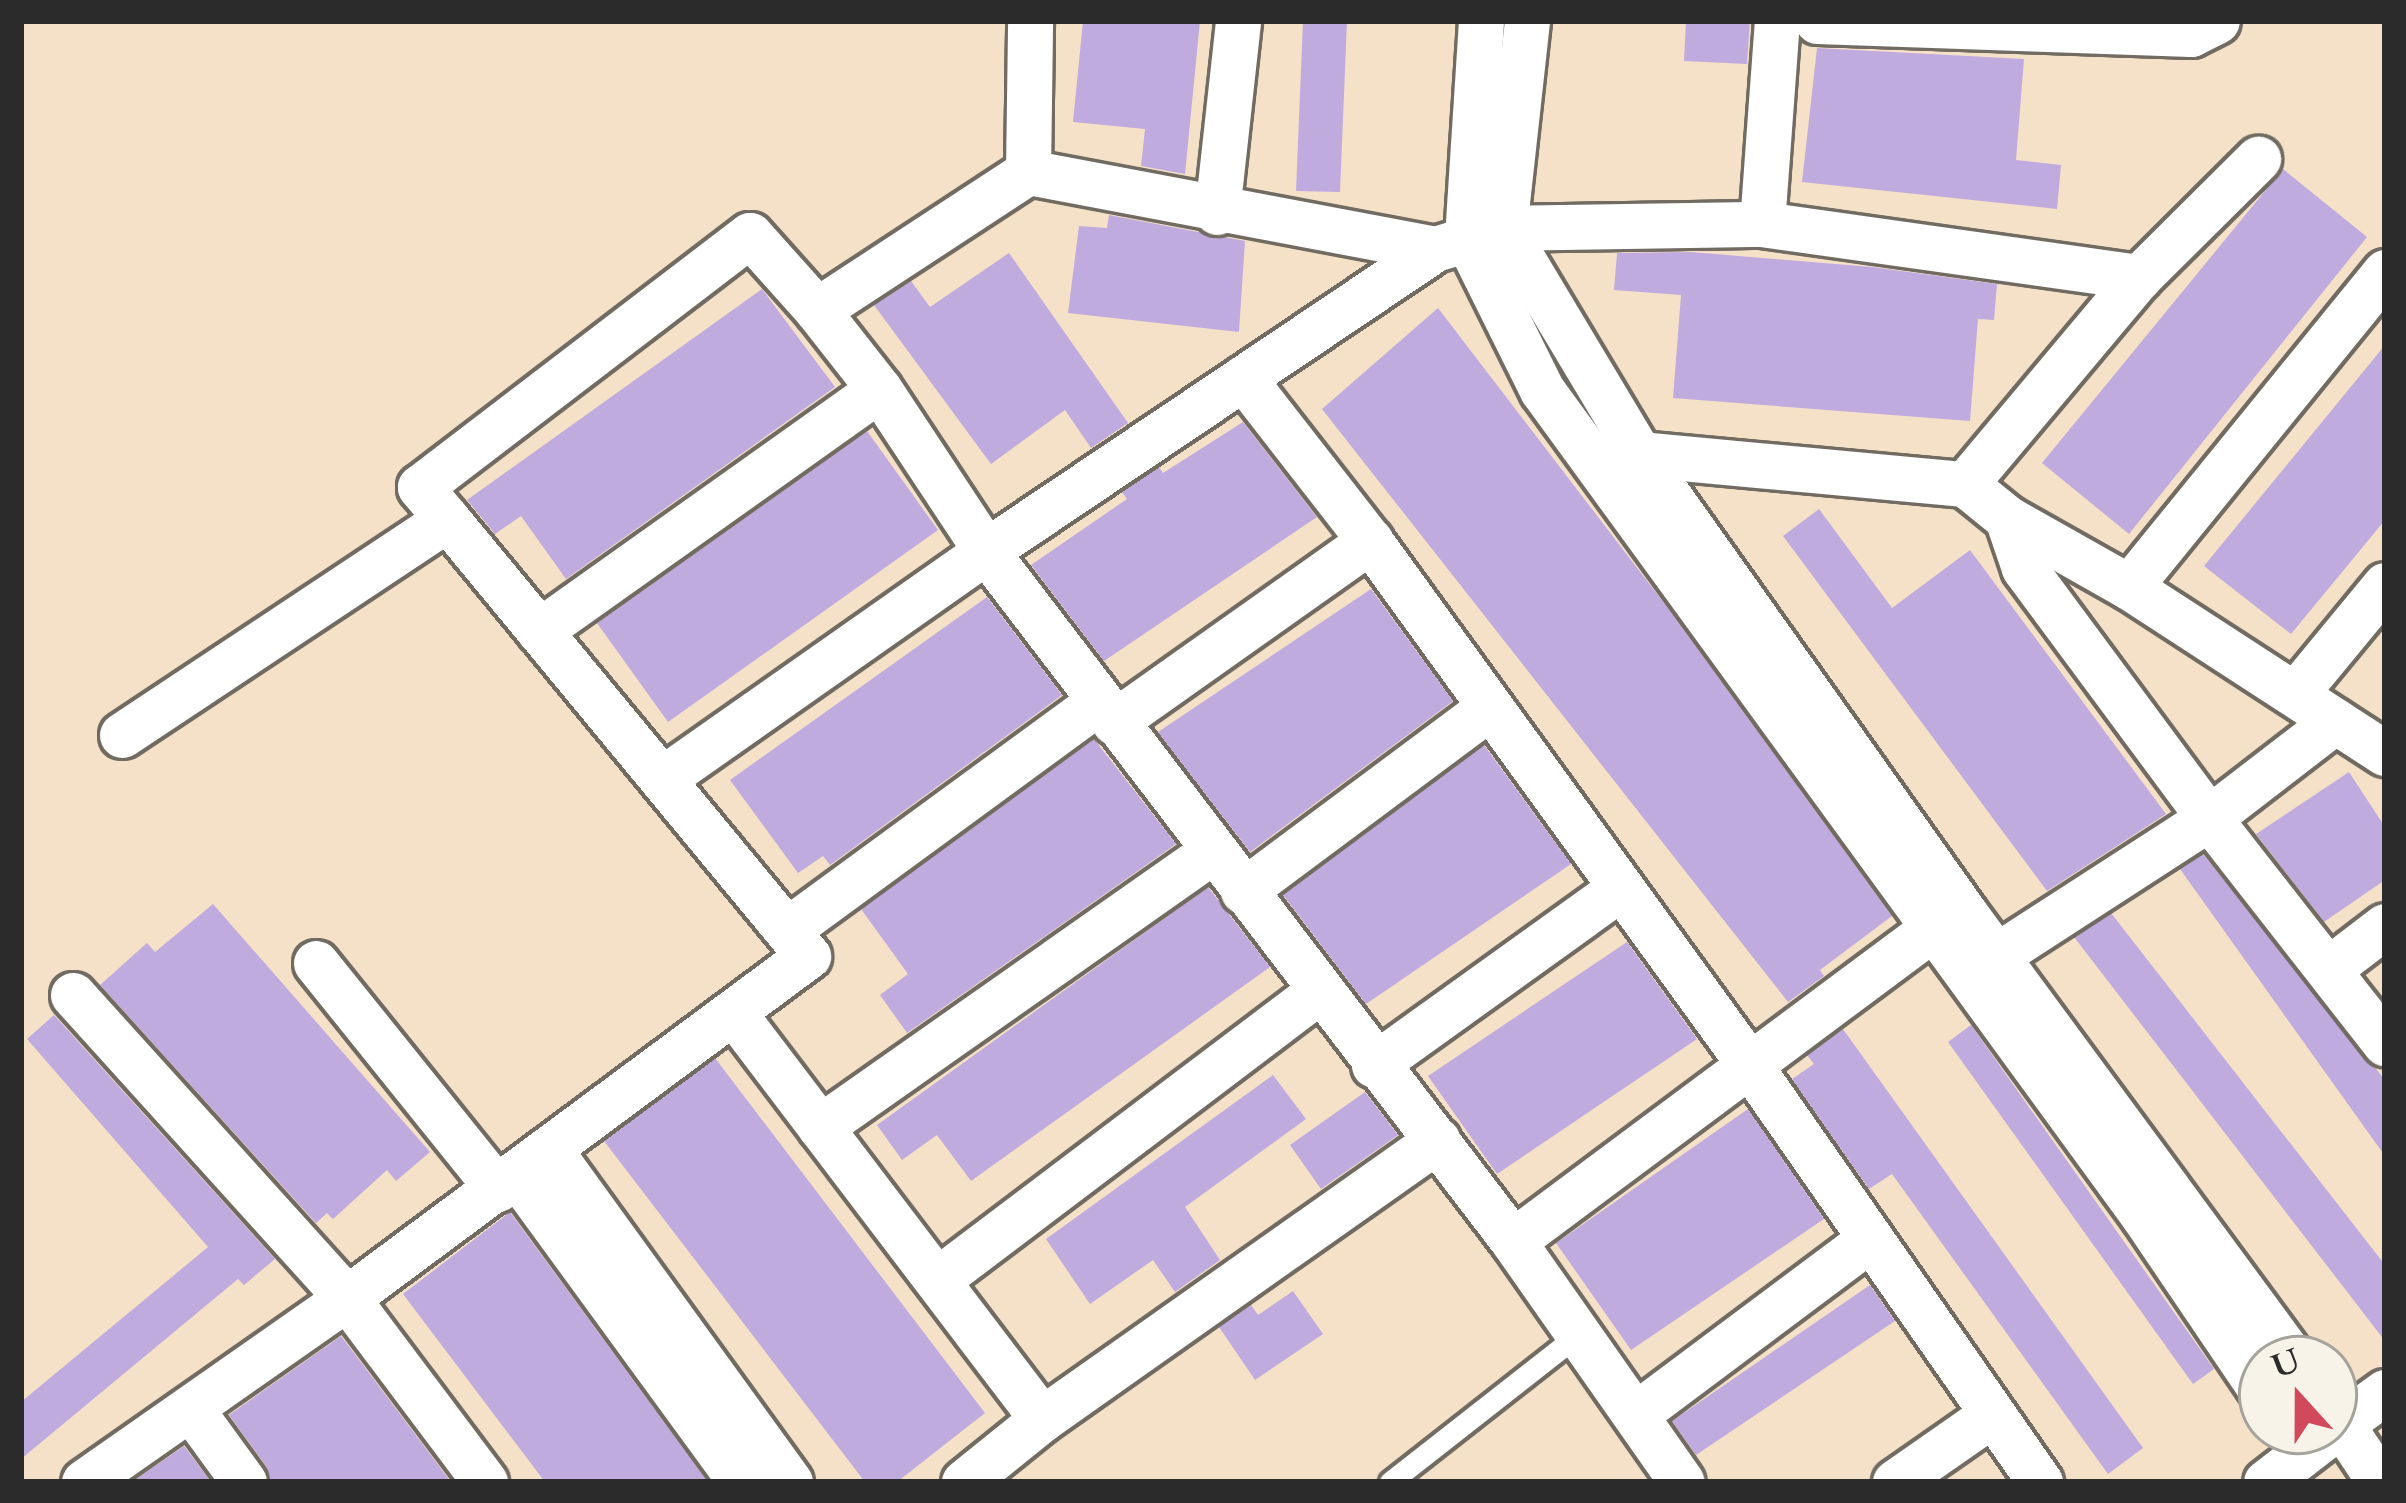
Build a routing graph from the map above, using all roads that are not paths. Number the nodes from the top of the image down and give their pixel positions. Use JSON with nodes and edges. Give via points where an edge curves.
{"nodes":[{"id":1,"x":1030,"y":21,"type":"edge"},
{"id":2,"x":1238,"y":21,"type":"edge"},
{"id":3,"x":1481,"y":21,"type":"edge"},
{"id":4,"x":1527,"y":21,"type":"edge"},
{"id":5,"x":1777,"y":21,"type":"edge"},
{"id":6,"x":1817,"y":21,"type":"edge"},
{"id":7,"x":2217,"y":21,"type":"edge"},
{"id":8,"x":2258,"y":159,"type":"dead end"},
{"id":9,"x":1028,"y":172,"type":"junction"},
{"id":10,"x":1217,"y":212,"type":"junction"},
{"id":11,"x":1762,"y":224,"type":"junction"},
{"id":12,"x":1469,"y":239,"type":"junction"},
{"id":13,"x":2385,"y":272,"type":"edge"},
{"id":14,"x":2139,"y":277,"type":"junction"},
{"id":15,"x":817,"y":310,"type":"junction"},
{"id":16,"x":1243,"y":378,"type":"junction"},
{"id":17,"x":879,"y":389,"type":"junction"},
{"id":18,"x":1639,"y":454,"type":"junction"},
{"id":19,"x":1965,"y":484,"type":"junction"},
{"id":20,"x":2007,"y":518,"type":"junction"},
{"id":21,"x":447,"y":519,"type":"junction"},
{"id":22,"x":1370,"y":541,"type":"junction"},
{"id":23,"x":986,"y":551,"type":"junction"},
{"id":24,"x":2385,"y":585,"type":"edge"},
{"id":25,"x":2129,"y":587,"type":"junction"},
{"id":26,"x":539,"y":631,"type":"junction"},
{"id":27,"x":2295,"y":694,"type":"junction"},
{"id":28,"x":1487,"y":709,"type":"junction"},
{"id":29,"x":1106,"y":712,"type":"junction"},
{"id":30,"x":2336,"y":721,"type":"junction"},
{"id":31,"x":122,"y":735,"type":"dead end"},
{"id":32,"x":2385,"y":753,"type":"edge"},
{"id":33,"x":662,"y":779,"type":"junction"},
{"id":34,"x":2209,"y":818,"type":"junction"},
{"id":35,"x":1211,"y":851,"type":"junction"},
{"id":36,"x":1619,"y":888,"type":"junction"},
{"id":37,"x":1243,"y":891,"type":"junction"},
{"id":38,"x":2385,"y":926,"type":"edge"},
{"id":39,"x":1933,"y":928,"type":"junction"},
{"id":40,"x":787,"y":931,"type":"junction"},
{"id":41,"x":1996,"y":956,"type":"junction"},
{"id":42,"x":316,"y":963,"type":"dead end"},
{"id":43,"x":2330,"y":968,"type":"junction"},
{"id":44,"x":1318,"y":992,"type":"junction"},
{"id":45,"x":73,"y":994,"type":"dead end"},
{"id":46,"x":733,"y":1012,"type":"junction"},
{"id":47,"x":2385,"y":1043,"type":"edge"},
{"id":48,"x":1374,"y":1065,"type":"junction"},
{"id":49,"x":1751,"y":1067,"type":"junction"},
{"id":50,"x":820,"y":1127,"type":"junction"},
{"id":51,"x":1437,"y":1140,"type":"junction"},
{"id":52,"x":521,"y":1170,"type":"junction"},
{"id":53,"x":1869,"y":1240,"type":"junction"},
{"id":54,"x":1513,"y":1241,"type":"junction"},
{"id":55,"x":937,"y":1280,"type":"junction"},
{"id":56,"x":347,"y":1298,"type":"junction"},
{"id":57,"x":1579,"y":1334,"type":"junction"},
{"id":58,"x":2275,"y":1335,"type":"edge"},
{"id":59,"x":2238,"y":1355,"type":"edge"},
{"id":60,"x":2385,"y":1392,"type":"edge"},
{"id":61,"x":2358,"y":1408,"type":"edge"},
{"id":62,"x":191,"y":1409,"type":"junction"},
{"id":63,"x":1636,"y":1414,"type":"junction"},
{"id":64,"x":1991,"y":1415,"type":"junction"},
{"id":65,"x":1042,"y":1418,"type":"junction"},
{"id":66,"x":2295,"y":1455,"type":"edge"},
{"id":67,"x":2352,"y":1455,"type":"edge"},
{"id":68,"x":2385,"y":1473,"type":"edge"},
{"id":69,"x":84,"y":1482,"type":"edge"},
{"id":70,"x":244,"y":1482,"type":"edge"},
{"id":71,"x":485,"y":1482,"type":"edge"},
{"id":72,"x":740,"y":1482,"type":"edge"},
{"id":73,"x":790,"y":1482,"type":"edge"},
{"id":74,"x":964,"y":1482,"type":"edge"},
{"id":75,"x":1390,"y":1482,"type":"edge"},
{"id":76,"x":1682,"y":1482,"type":"edge"},
{"id":77,"x":1895,"y":1482,"type":"edge"},
{"id":78,"x":2040,"y":1482,"type":"edge"},
{"id":79,"x":2266,"y":1482,"type":"edge"}],
"edges":[{"from":1,"to":9,"type":"street"},
{"from":2,"to":10,"type":"street"},
{"from":3,"to":12,"type":"street"},
{"from":4,"to":12,"type":"street"},
{"from":5,"to":11,"type":"street"},
{"from":6,"to":7,"type":"street","via":[[2191,34]]},
{"from":8,"to":14,"type":"street"},
{"from":9,"to":10,"type":"street"},
{"from":9,"to":15,"type":"street"},
{"from":10,"to":12,"type":"street"},
{"from":11,"to":12,"type":"street"},
{"from":11,"to":14,"type":"street"},
{"from":12,"to":16,"type":"street"},
{"from":12,"to":18,"type":"street"},
{"from":12,"to":39,"type":"street","via":[[1542,390]]},
{"from":13,"to":25,"type":"street"},
{"from":14,"to":19,"type":"street"},
{"from":15,"to":17,"type":"street"},
{"from":15,"to":21,"type":"street","via":[[750,235],[420,487]]},
{"from":16,"to":22,"type":"street"},
{"from":16,"to":23,"type":"street"},
{"from":17,"to":23,"type":"street"},
{"from":17,"to":26,"type":"street"},
{"from":18,"to":19,"type":"street"},
{"from":18,"to":41,"type":"street"},
{"from":19,"to":20,"type":"street"},
{"from":20,"to":25,"type":"street"},
{"from":20,"to":34,"type":"street","via":[[2024,568]]},
{"from":21,"to":26,"type":"street"},
{"from":21,"to":31,"type":"street"},
{"from":22,"to":28,"type":"street"},
{"from":22,"to":29,"type":"street"},
{"from":23,"to":29,"type":"street"},
{"from":23,"to":33,"type":"street"},
{"from":24,"to":27,"type":"street"},
{"from":25,"to":27,"type":"street"},
{"from":26,"to":33,"type":"street"},
{"from":27,"to":30,"type":"street"},
{"from":28,"to":36,"type":"street"},
{"from":28,"to":37,"type":"street"},
{"from":29,"to":35,"type":"street"},
{"from":29,"to":40,"type":"street"},
{"from":30,"to":32,"type":"street"},
{"from":30,"to":34,"type":"street"},
{"from":33,"to":40,"type":"street"},
{"from":34,"to":41,"type":"street"},
{"from":34,"to":43,"type":"street"},
{"from":35,"to":37,"type":"street"},
{"from":35,"to":50,"type":"street"},
{"from":36,"to":48,"type":"street"},
{"from":36,"to":49,"type":"street"},
{"from":37,"to":44,"type":"street"},
{"from":38,"to":43,"type":"street"},
{"from":39,"to":49,"type":"street"},
{"from":39,"to":59,"type":"street"},
{"from":40,"to":46,"type":"street","via":[[808,956]]},
{"from":41,"to":58,"type":"street"},
{"from":42,"to":52,"type":"street"},
{"from":43,"to":47,"type":"street"},
{"from":44,"to":48,"type":"street"},
{"from":44,"to":55,"type":"street"},
{"from":45,"to":56,"type":"street"},
{"from":46,"to":50,"type":"street"},
{"from":46,"to":52,"type":"street"},
{"from":48,"to":51,"type":"street"},
{"from":49,"to":53,"type":"street"},
{"from":49,"to":54,"type":"street"},
{"from":50,"to":55,"type":"street"},
{"from":51,"to":54,"type":"street"},
{"from":51,"to":65,"type":"street"},
{"from":52,"to":56,"type":"street"},
{"from":52,"to":72,"type":"street"},
{"from":52,"to":73,"type":"street"},
{"from":53,"to":63,"type":"street"},
{"from":53,"to":64,"type":"street"},
{"from":54,"to":57,"type":"street"},
{"from":55,"to":65,"type":"street"},
{"from":56,"to":62,"type":"street"},
{"from":56,"to":71,"type":"street"},
{"from":57,"to":63,"type":"street"},
{"from":57,"to":75,"type":"lane"},
{"from":60,"to":61,"type":"street"},
{"from":62,"to":69,"type":"street"},
{"from":62,"to":70,"type":"street"},
{"from":63,"to":76,"type":"street"},
{"from":64,"to":77,"type":"street"},
{"from":64,"to":78,"type":"street"},
{"from":65,"to":74,"type":"street"},
{"from":66,"to":79,"type":"street"},
{"from":67,"to":68,"type":"street"}]}
